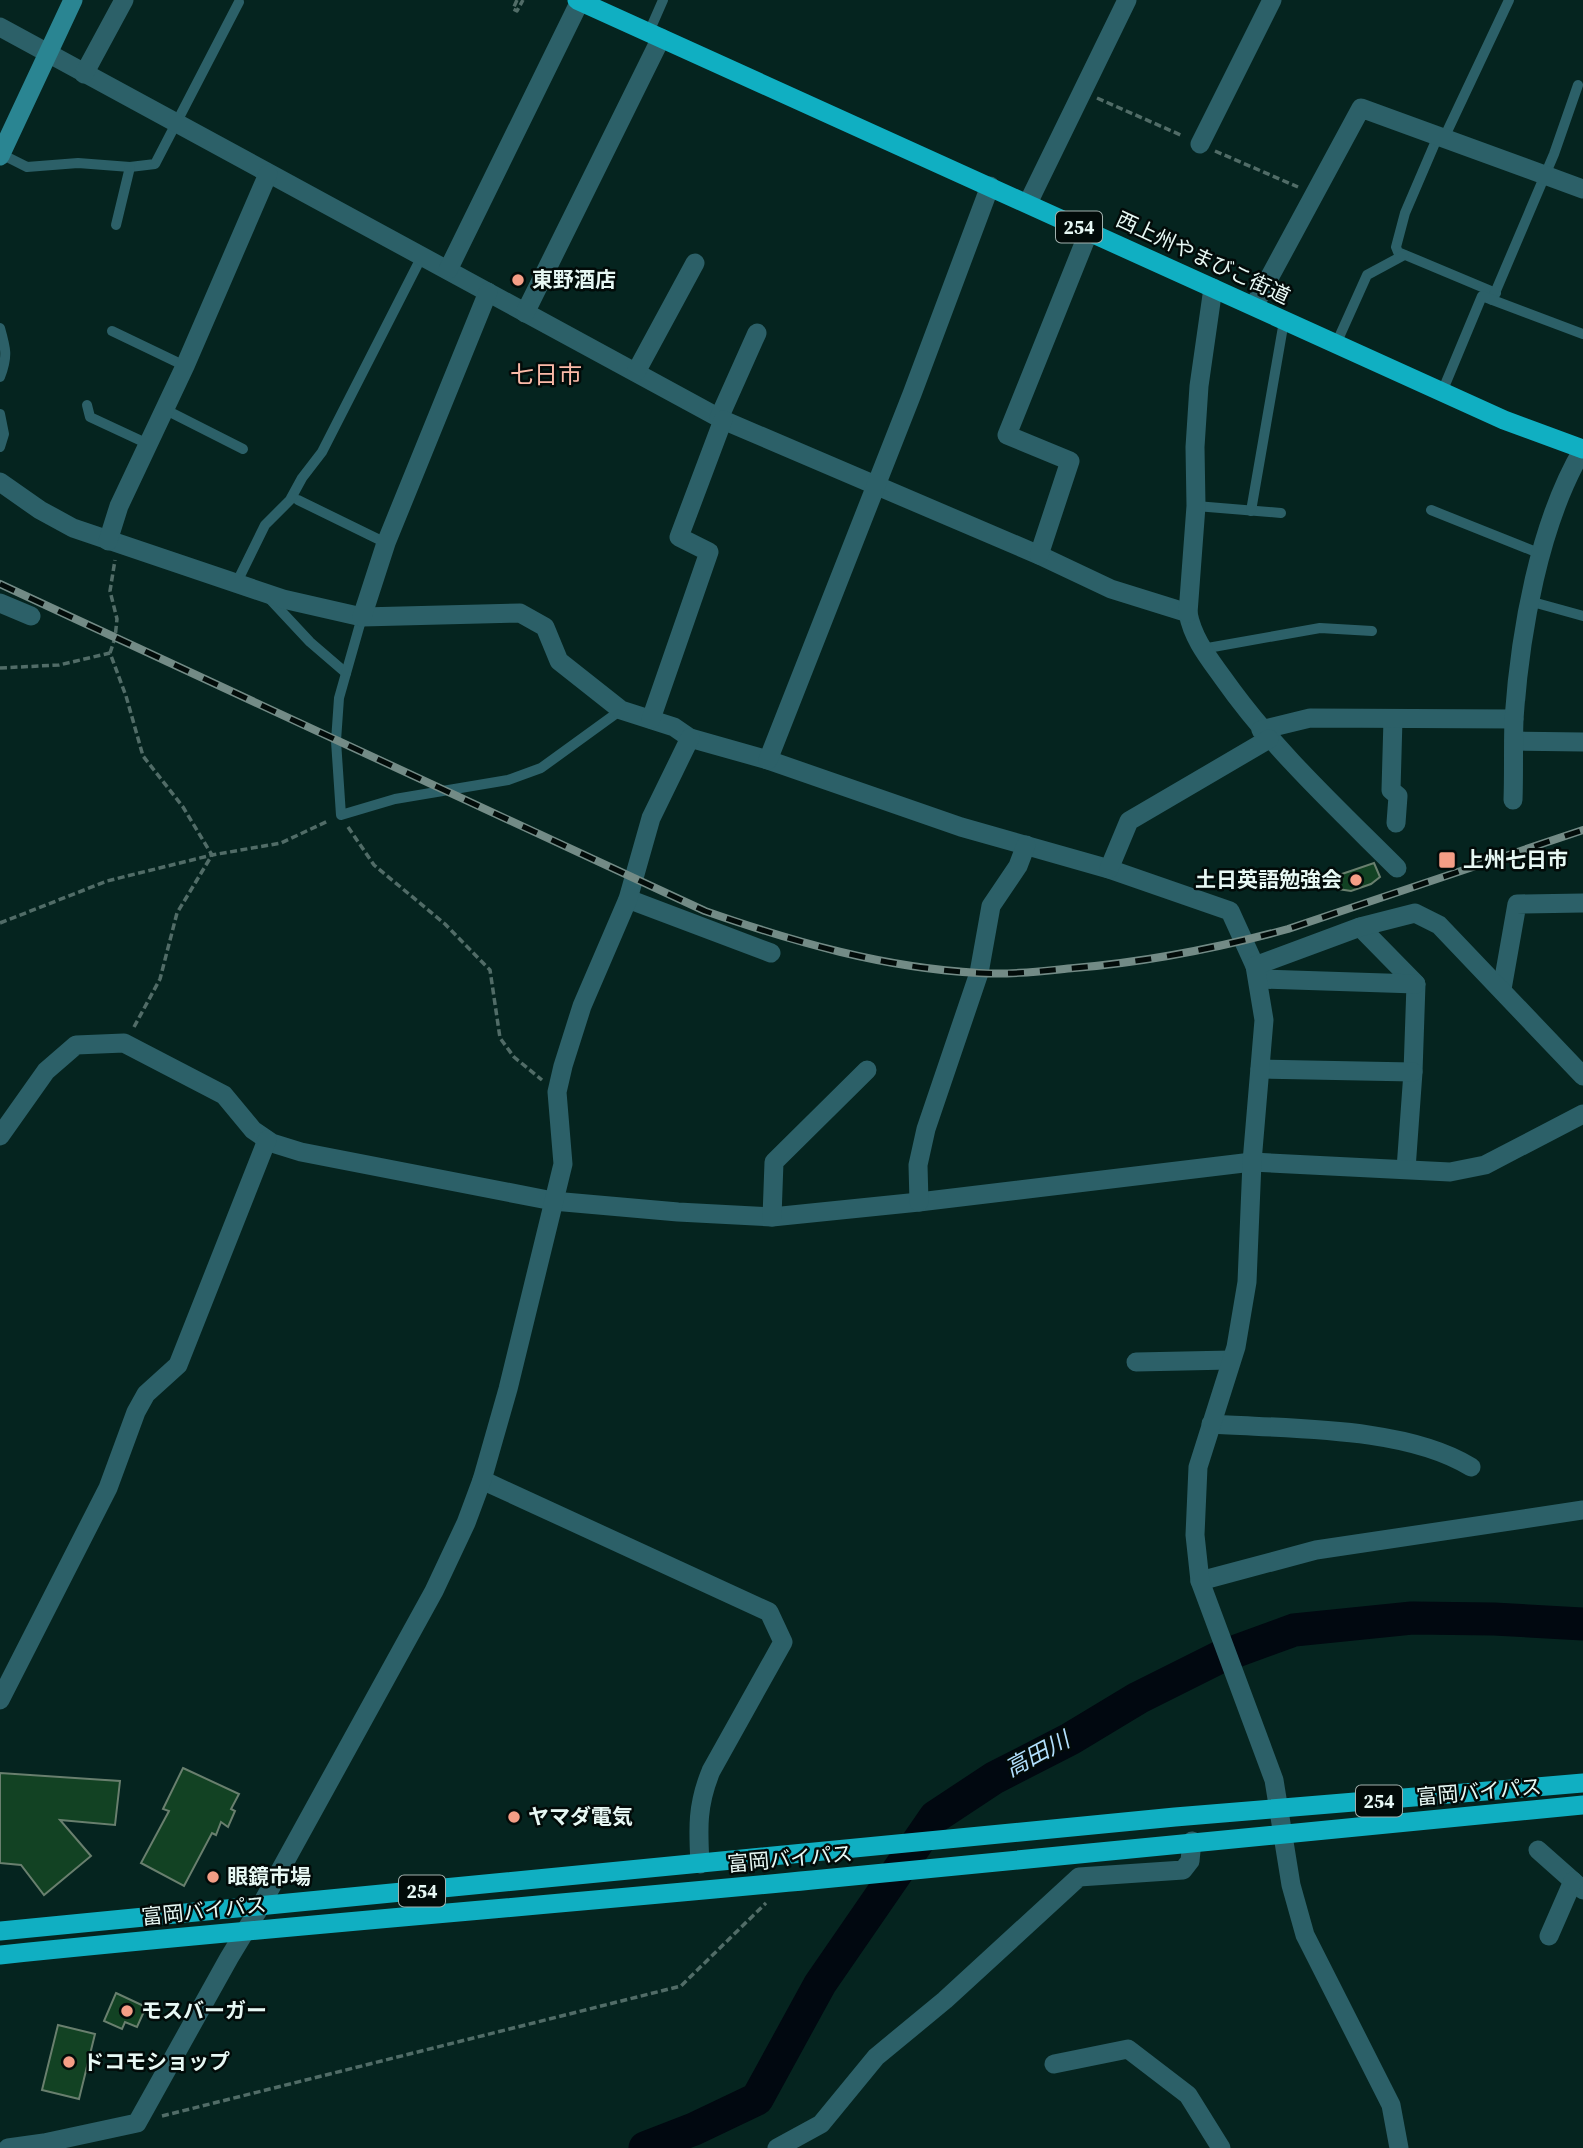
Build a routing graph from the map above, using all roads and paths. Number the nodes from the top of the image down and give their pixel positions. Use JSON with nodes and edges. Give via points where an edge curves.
{"nodes":[{"id":1,"x":73,"y":0,"type":"edge"},
{"id":2,"x":124,"y":0,"type":"edge"},
{"id":3,"x":517,"y":0,"type":"edge"},
{"id":4,"x":523,"y":0,"type":"edge"},
{"id":5,"x":663,"y":0,"type":"edge"},
{"id":6,"x":1127,"y":0,"type":"edge"},
{"id":7,"x":1272,"y":0,"type":"edge"},
{"id":8,"x":1509,"y":0,"type":"edge"},
{"id":9,"x":579,"y":1,"type":"edge"},
{"id":10,"x":239,"y":2,"type":"dead end"},
{"id":11,"x":0,"y":27,"type":"edge"},
{"id":12,"x":655,"y":35,"type":"junction"},
{"id":13,"x":48,"y":55,"type":"junction"},
{"id":14,"x":83,"y":74,"type":"junction"},
{"id":15,"x":1578,"y":85,"type":"dead end"},
{"id":16,"x":176,"y":124,"type":"junction"},
{"id":17,"x":1441,"y":137,"type":"junction"},
{"id":18,"x":1200,"y":144,"type":"dead end"},
{"id":19,"x":1,"y":155,"type":"edge"},
{"id":20,"x":130,"y":167,"type":"junction"},
{"id":21,"x":268,"y":174,"type":"junction"},
{"id":22,"x":1543,"y":175,"type":"junction"},
{"id":23,"x":990,"y":186,"type":"junction"},
{"id":24,"x":1583,"y":188,"type":"edge"},
{"id":25,"x":1028,"y":203,"type":"junction"},
{"id":26,"x":116,"y":225,"type":"dead end"},
{"id":27,"x":1089,"y":231,"type":"junction"},
{"id":28,"x":1404,"y":255,"type":"junction"},
{"id":29,"x":422,"y":256,"type":"junction"},
{"id":30,"x":695,"y":263,"type":"dead end"},
{"id":31,"x":448,"y":270,"type":"junction"},
{"id":32,"x":1213,"y":288,"type":"junction"},
{"id":33,"x":488,"y":292,"type":"junction"},
{"id":34,"x":1494,"y":296,"type":"junction"},
{"id":35,"x":1254,"y":306,"type":"junction"},
{"id":36,"x":525,"y":313,"type":"junction"},
{"id":37,"x":1284,"y":321,"type":"junction"},
{"id":38,"x":0,"y":328,"type":"edge"},
{"id":39,"x":112,"y":331,"type":"dead end"},
{"id":40,"x":757,"y":333,"type":"dead end"},
{"id":41,"x":1583,"y":334,"type":"edge"},
{"id":42,"x":1336,"y":344,"type":"junction"},
{"id":43,"x":185,"y":366,"type":"junction"},
{"id":44,"x":636,"y":372,"type":"junction"},
{"id":45,"x":0,"y":377,"type":"edge"},
{"id":46,"x":1442,"y":392,"type":"junction"},
{"id":47,"x":87,"y":405,"type":"dead end"},
{"id":48,"x":164,"y":409,"type":"junction"},
{"id":49,"x":0,"y":414,"type":"edge"},
{"id":50,"x":721,"y":419,"type":"junction"},
{"id":51,"x":148,"y":444,"type":"junction"},
{"id":52,"x":0,"y":447,"type":"edge"},
{"id":53,"x":243,"y":449,"type":"dead end"},
{"id":54,"x":1583,"y":449,"type":"edge"},
{"id":55,"x":1577,"y":472,"type":"edge"},
{"id":56,"x":0,"y":482,"type":"edge"},
{"id":57,"x":875,"y":485,"type":"junction"},
{"id":58,"x":298,"y":500,"type":"dead end"},
{"id":59,"x":1196,"y":506,"type":"junction"},
{"id":60,"x":1431,"y":510,"type":"dead end"},
{"id":61,"x":1251,"y":511,"type":"junction"},
{"id":62,"x":1281,"y":513,"type":"dead end"},
{"id":63,"x":386,"y":543,"type":"junction"},
{"id":64,"x":116,"y":544,"type":"junction"},
{"id":65,"x":1541,"y":554,"type":"junction"},
{"id":66,"x":1039,"y":555,"type":"junction"},
{"id":67,"x":236,"y":584,"type":"junction"},
{"id":68,"x":265,"y":593,"type":"junction"},
{"id":69,"x":1529,"y":601,"type":"junction"},
{"id":70,"x":0,"y":603,"type":"edge"},
{"id":71,"x":1188,"y":613,"type":"junction"},
{"id":72,"x":1583,"y":616,"type":"edge"},
{"id":73,"x":31,"y":617,"type":"dead end"},
{"id":74,"x":362,"y":618,"type":"junction"},
{"id":75,"x":1372,"y":631,"type":"dead end"},
{"id":76,"x":1202,"y":649,"type":"junction"},
{"id":77,"x":110,"y":653,"type":"junction"},
{"id":78,"x":0,"y":668,"type":"edge"},
{"id":79,"x":346,"y":673,"type":"junction"},
{"id":80,"x":621,"y":710,"type":"junction"},
{"id":81,"x":651,"y":719,"type":"junction"},
{"id":82,"x":1393,"y":719,"type":"junction"},
{"id":83,"x":1514,"y":719,"type":"junction"},
{"id":84,"x":1265,"y":735,"type":"junction"},
{"id":85,"x":690,"y":738,"type":"junction"},
{"id":86,"x":1514,"y":740,"type":"junction"},
{"id":87,"x":1583,"y":742,"type":"edge"},
{"id":88,"x":768,"y":760,"type":"junction"},
{"id":89,"x":1513,"y":800,"type":"dead end"},
{"id":90,"x":341,"y":815,"type":"junction"},
{"id":91,"x":1396,"y":823,"type":"dead end"},
{"id":92,"x":1026,"y":845,"type":"junction"},
{"id":93,"x":212,"y":855,"type":"junction"},
{"id":94,"x":1397,"y":868,"type":"dead end"},
{"id":95,"x":1109,"y":869,"type":"junction"},
{"id":96,"x":628,"y":900,"type":"junction"},
{"id":97,"x":1583,"y":903,"type":"edge"},
{"id":98,"x":0,"y":923,"type":"edge"},
{"id":99,"x":1360,"y":927,"type":"junction"},
{"id":100,"x":771,"y":953,"type":"dead end"},
{"id":101,"x":1257,"y":973,"type":"junction"},
{"id":102,"x":1416,"y":984,"type":"junction"},
{"id":103,"x":1502,"y":989,"type":"junction"},
{"id":104,"x":124,"y":1043,"type":"junction"},
{"id":105,"x":1259,"y":1069,"type":"junction"},
{"id":106,"x":867,"y":1070,"type":"dead end"},
{"id":107,"x":1413,"y":1072,"type":"junction"},
{"id":108,"x":1583,"y":1076,"type":"edge"},
{"id":109,"x":557,"y":1092,"type":"junction"},
{"id":110,"x":1583,"y":1114,"type":"edge"},
{"id":111,"x":3,"y":1127,"type":"edge"},
{"id":112,"x":267,"y":1140,"type":"junction"},
{"id":113,"x":1252,"y":1162,"type":"junction"},
{"id":114,"x":1406,"y":1169,"type":"junction"},
{"id":115,"x":553,"y":1201,"type":"junction"},
{"id":116,"x":919,"y":1202,"type":"junction"},
{"id":117,"x":772,"y":1217,"type":"junction"},
{"id":118,"x":1231,"y":1360,"type":"junction"},
{"id":119,"x":1136,"y":1362,"type":"dead end"},
{"id":120,"x":1211,"y":1424,"type":"junction"},
{"id":121,"x":1471,"y":1467,"type":"dead end"},
{"id":122,"x":482,"y":1480,"type":"junction"},
{"id":123,"x":1583,"y":1510,"type":"edge"},
{"id":124,"x":1202,"y":1589,"type":"junction"},
{"id":125,"x":0,"y":1700,"type":"edge"},
{"id":126,"x":1583,"y":1783,"type":"edge"},
{"id":127,"x":1583,"y":1805,"type":"edge"},
{"id":128,"x":1278,"y":1809,"type":"junction"},
{"id":129,"x":1283,"y":1834,"type":"junction"},
{"id":130,"x":1184,"y":1842,"type":"junction"},
{"id":131,"x":1538,"y":1850,"type":"dead end"},
{"id":132,"x":700,"y":1864,"type":"junction"},
{"id":133,"x":788,"y":1882,"type":"junction"},
{"id":134,"x":1578,"y":1886,"type":"edge"},
{"id":135,"x":260,"y":1907,"type":"junction"},
{"id":136,"x":246,"y":1929,"type":"junction"},
{"id":137,"x":0,"y":1931,"type":"edge"},
{"id":138,"x":1549,"y":1936,"type":"dead end"},
{"id":139,"x":0,"y":1955,"type":"edge"},
{"id":140,"x":1054,"y":2064,"type":"dead end"},
{"id":141,"x":136,"y":2123,"type":"junction"},
{"id":142,"x":8,"y":2148,"type":"edge"},
{"id":143,"x":777,"y":2148,"type":"edge"},
{"id":144,"x":1221,"y":2148,"type":"edge"},
{"id":145,"x":1399,"y":2148,"type":"edge"}],
"edges":[{"from":1,"to":13,"type":"main road"},
{"from":2,"to":14,"type":"street"},
{"from":3,"to":4,"type":"path","via":[[513,9],[517,11]]},
{"from":5,"to":12,"type":"lane"},
{"from":6,"to":25,"type":"street"},
{"from":7,"to":18,"type":"street"},
{"from":8,"to":17,"type":"lane"},
{"from":9,"to":12,"type":"highway","name":"西上州やまびこ街道","number":"254"},
{"from":9,"to":31,"type":"street"},
{"from":10,"to":16,"type":"lane"},
{"from":11,"to":13,"type":"street"},
{"from":12,"to":23,"type":"highway","name":"西上州やまびこ街道","number":"254"},
{"from":12,"to":36,"type":"street"},
{"from":13,"to":14,"type":"street"},
{"from":13,"to":19,"type":"main road"},
{"from":14,"to":16,"type":"street"},
{"from":15,"to":22,"type":"lane"},
{"from":16,"to":20,"type":"lane","via":[[155,164]]},
{"from":16,"to":21,"type":"street"},
{"from":17,"to":22,"type":"street"},
{"from":17,"to":28,"type":"lane","via":[[1405,213],[1396,247]]},
{"from":17,"to":35,"type":"street","via":[[1361,108]]},
{"from":19,"to":20,"type":"lane","via":[[27,167],[78,163]]},
{"from":20,"to":26,"type":"lane"},
{"from":21,"to":29,"type":"street"},
{"from":21,"to":43,"type":"street"},
{"from":22,"to":24,"type":"street"},
{"from":22,"to":34,"type":"lane"},
{"from":23,"to":25,"type":"highway","name":"西上州やまびこ街道","number":"254"},
{"from":23,"to":57,"type":"street"},
{"from":25,"to":27,"type":"highway","name":"西上州やまびこ街道","number":"254"},
{"from":27,"to":32,"type":"highway","name":"西上州やまびこ街道","number":"254"},
{"from":27,"to":66,"type":"street","via":[[1007,435],[1070,461]]},
{"from":28,"to":34,"type":"lane"},
{"from":28,"to":42,"type":"lane","via":[[1367,275]]},
{"from":29,"to":31,"type":"street"},
{"from":29,"to":67,"type":"lane","via":[[322,452],[290,500],[265,525]]},
{"from":30,"to":44,"type":"street"},
{"from":31,"to":33,"type":"street"},
{"from":32,"to":35,"type":"highway","name":"西上州やまびこ街道","number":"254"},
{"from":32,"to":59,"type":"street","via":[[1199,386]]},
{"from":33,"to":36,"type":"street"},
{"from":33,"to":63,"type":"street"},
{"from":34,"to":41,"type":"lane"},
{"from":34,"to":46,"type":"lane","via":[[1482,296]]},
{"from":35,"to":37,"type":"highway","name":"西上州やまびこ街道","number":"254"},
{"from":36,"to":44,"type":"street"},
{"from":37,"to":42,"type":"highway","name":"西上州やまびこ街道","number":"254"},
{"from":37,"to":61,"type":"lane"},
{"from":38,"to":45,"type":"lane","via":[[6,361]]},
{"from":39,"to":43,"type":"lane"},
{"from":40,"to":50,"type":"street"},
{"from":42,"to":46,"type":"highway","name":"西上州やまびこ街道","number":"254"},
{"from":43,"to":48,"type":"street"},
{"from":44,"to":50,"type":"street"},
{"from":46,"to":54,"type":"highway","name":"西上州やまびこ街道","number":"254"},
{"from":47,"to":51,"type":"lane","via":[[90,417]]},
{"from":48,"to":51,"type":"street"},
{"from":48,"to":53,"type":"lane"},
{"from":49,"to":52,"type":"lane","via":[[4,434]]},
{"from":50,"to":57,"type":"street"},
{"from":50,"to":81,"type":"street","via":[[680,537],[709,552]]},
{"from":51,"to":64,"type":"street","via":[[119,506]]},
{"from":54,"to":55,"type":"street"},
{"from":55,"to":65,"type":"street"},
{"from":56,"to":64,"type":"street","via":[[72,528]]},
{"from":57,"to":66,"type":"street"},
{"from":57,"to":88,"type":"street"},
{"from":58,"to":63,"type":"lane"},
{"from":59,"to":61,"type":"lane"},
{"from":59,"to":71,"type":"street"},
{"from":60,"to":65,"type":"lane"},
{"from":61,"to":62,"type":"lane"},
{"from":63,"to":74,"type":"street"},
{"from":64,"to":67,"type":"street"},
{"from":64,"to":77,"type":"path","via":[[110,591],[117,619]]},
{"from":65,"to":69,"type":"street"},
{"from":66,"to":71,"type":"street","via":[[1111,589]]},
{"from":67,"to":68,"type":"street"},
{"from":68,"to":74,"type":"street"},
{"from":68,"to":79,"type":"lane"},
{"from":69,"to":72,"type":"lane"},
{"from":69,"to":83,"type":"street"},
{"from":70,"to":73,"type":"street"},
{"from":71,"to":76,"type":"street","via":[[1191,632]]},
{"from":74,"to":79,"type":"lane"},
{"from":74,"to":80,"type":"street","via":[[520,613],[545,627],[559,661]]},
{"from":75,"to":76,"type":"lane","via":[[1320,628]]},
{"from":76,"to":84,"type":"street"},
{"from":77,"to":78,"type":"path","via":[[59,665]]},
{"from":77,"to":93,"type":"path","via":[[143,756],[183,807]]},
{"from":79,"to":90,"type":"lane","via":[[335,741]]},
{"from":80,"to":81,"type":"street"},
{"from":80,"to":90,"type":"lane","via":[[541,768],[508,780],[395,799]]},
{"from":81,"to":85,"type":"street"},
{"from":82,"to":83,"type":"street"},
{"from":82,"to":84,"type":"street","via":[[1310,718]]},
{"from":82,"to":91,"type":"street","via":[[1391,790],[1398,796]]},
{"from":83,"to":86,"type":"street"},
{"from":84,"to":94,"type":"street"},
{"from":84,"to":95,"type":"street","via":[[1129,821]]},
{"from":85,"to":88,"type":"street"},
{"from":85,"to":96,"type":"street","via":[[651,818]]},
{"from":86,"to":87,"type":"street"},
{"from":86,"to":89,"type":"street"},
{"from":88,"to":92,"type":"street"},
{"from":90,"to":93,"type":"path","via":[[281,843]]},
{"from":90,"to":109,"type":"path","via":[[374,865],[446,924],[490,970],[500,1038]]},
{"from":92,"to":95,"type":"street"},
{"from":92,"to":116,"type":"street","via":[[1018,866],[991,906],[978,973],[926,1129],[918,1165]]},
{"from":93,"to":98,"type":"path","via":[[107,881]]},
{"from":93,"to":104,"type":"path","via":[[177,913],[160,979]]},
{"from":95,"to":101,"type":"street","via":[[1230,911]]},
{"from":96,"to":100,"type":"street"},
{"from":96,"to":109,"type":"street","via":[[582,1006]]},
{"from":97,"to":103,"type":"street","via":[[1517,904]]},
{"from":99,"to":101,"type":"street"},
{"from":99,"to":102,"type":"street"},
{"from":99,"to":103,"type":"street","via":[[1415,913],[1438,925]]},
{"from":101,"to":102,"type":"street"},
{"from":101,"to":105,"type":"street","via":[[1264,1020]]},
{"from":102,"to":107,"type":"street"},
{"from":103,"to":108,"type":"street"},
{"from":104,"to":111,"type":"street","via":[[76,1045],[47,1070]]},
{"from":104,"to":112,"type":"street","via":[[224,1095]]},
{"from":105,"to":107,"type":"street"},
{"from":105,"to":113,"type":"street"},
{"from":106,"to":117,"type":"street","via":[[774,1162]]},
{"from":107,"to":114,"type":"street"},
{"from":109,"to":115,"type":"street","via":[[564,1164]]},
{"from":110,"to":114,"type":"street","via":[[1485,1165],[1450,1171]]},
{"from":112,"to":115,"type":"street","via":[[301,1152]]},
{"from":112,"to":125,"type":"street","via":[[178,1366],[146,1394],[136,1412],[108,1488]]},
{"from":113,"to":114,"type":"street"},
{"from":113,"to":116,"type":"street"},
{"from":113,"to":118,"type":"street","via":[[1247,1282]]},
{"from":115,"to":117,"type":"street"},
{"from":115,"to":122,"type":"street"},
{"from":116,"to":117,"type":"street"},
{"from":118,"to":119,"type":"street"},
{"from":118,"to":120,"type":"street"},
{"from":120,"to":121,"type":"street","via":[[1367,1434],[1450,1454]]},
{"from":120,"to":124,"type":"street","via":[[1198,1467],[1195,1535]]},
{"from":122,"to":132,"type":"street","via":[[769,1612],[783,1642],[702,1792],[697,1817]]},
{"from":122,"to":135,"type":"street","via":[[434,1591]]},
{"from":123,"to":124,"type":"street","via":[[1316,1550]]},
{"from":124,"to":128,"type":"street","via":[[1263,1748]]},
{"from":126,"to":128,"type":"highway","name":"富岡バイパス","number":"254"},
{"from":127,"to":129,"type":"highway","name":"富岡バイパス","number":"254"},
{"from":128,"to":129,"type":"street"},
{"from":128,"to":132,"type":"highway","name":"富岡バイパス","number":"254"},
{"from":129,"to":130,"type":"highway","name":"富岡バイパス","number":"254"},
{"from":129,"to":145,"type":"street","via":[[1305,1935],[1391,2105]]},
{"from":130,"to":133,"type":"highway","name":"富岡バイパス","number":"254"},
{"from":130,"to":143,"type":"street","via":[[1190,1861],[1183,1870],[1079,1877],[876,2057],[821,2124]]},
{"from":131,"to":134,"type":"street"},
{"from":132,"to":135,"type":"highway","name":"富岡バイパス","number":"254"},
{"from":133,"to":136,"type":"highway","name":"富岡バイパス","number":"254"},
{"from":133,"to":141,"type":"path","via":[[681,1986]]},
{"from":134,"to":138,"type":"street"},
{"from":135,"to":136,"type":"street"},
{"from":135,"to":137,"type":"highway","name":"富岡バイパス","number":"254"},
{"from":136,"to":139,"type":"highway","name":"富岡バイパス","number":"254"},
{"from":136,"to":141,"type":"street"},
{"from":140,"to":144,"type":"street","via":[[1128,2049],[1188,2095]]},
{"from":141,"to":142,"type":"street"}]}
